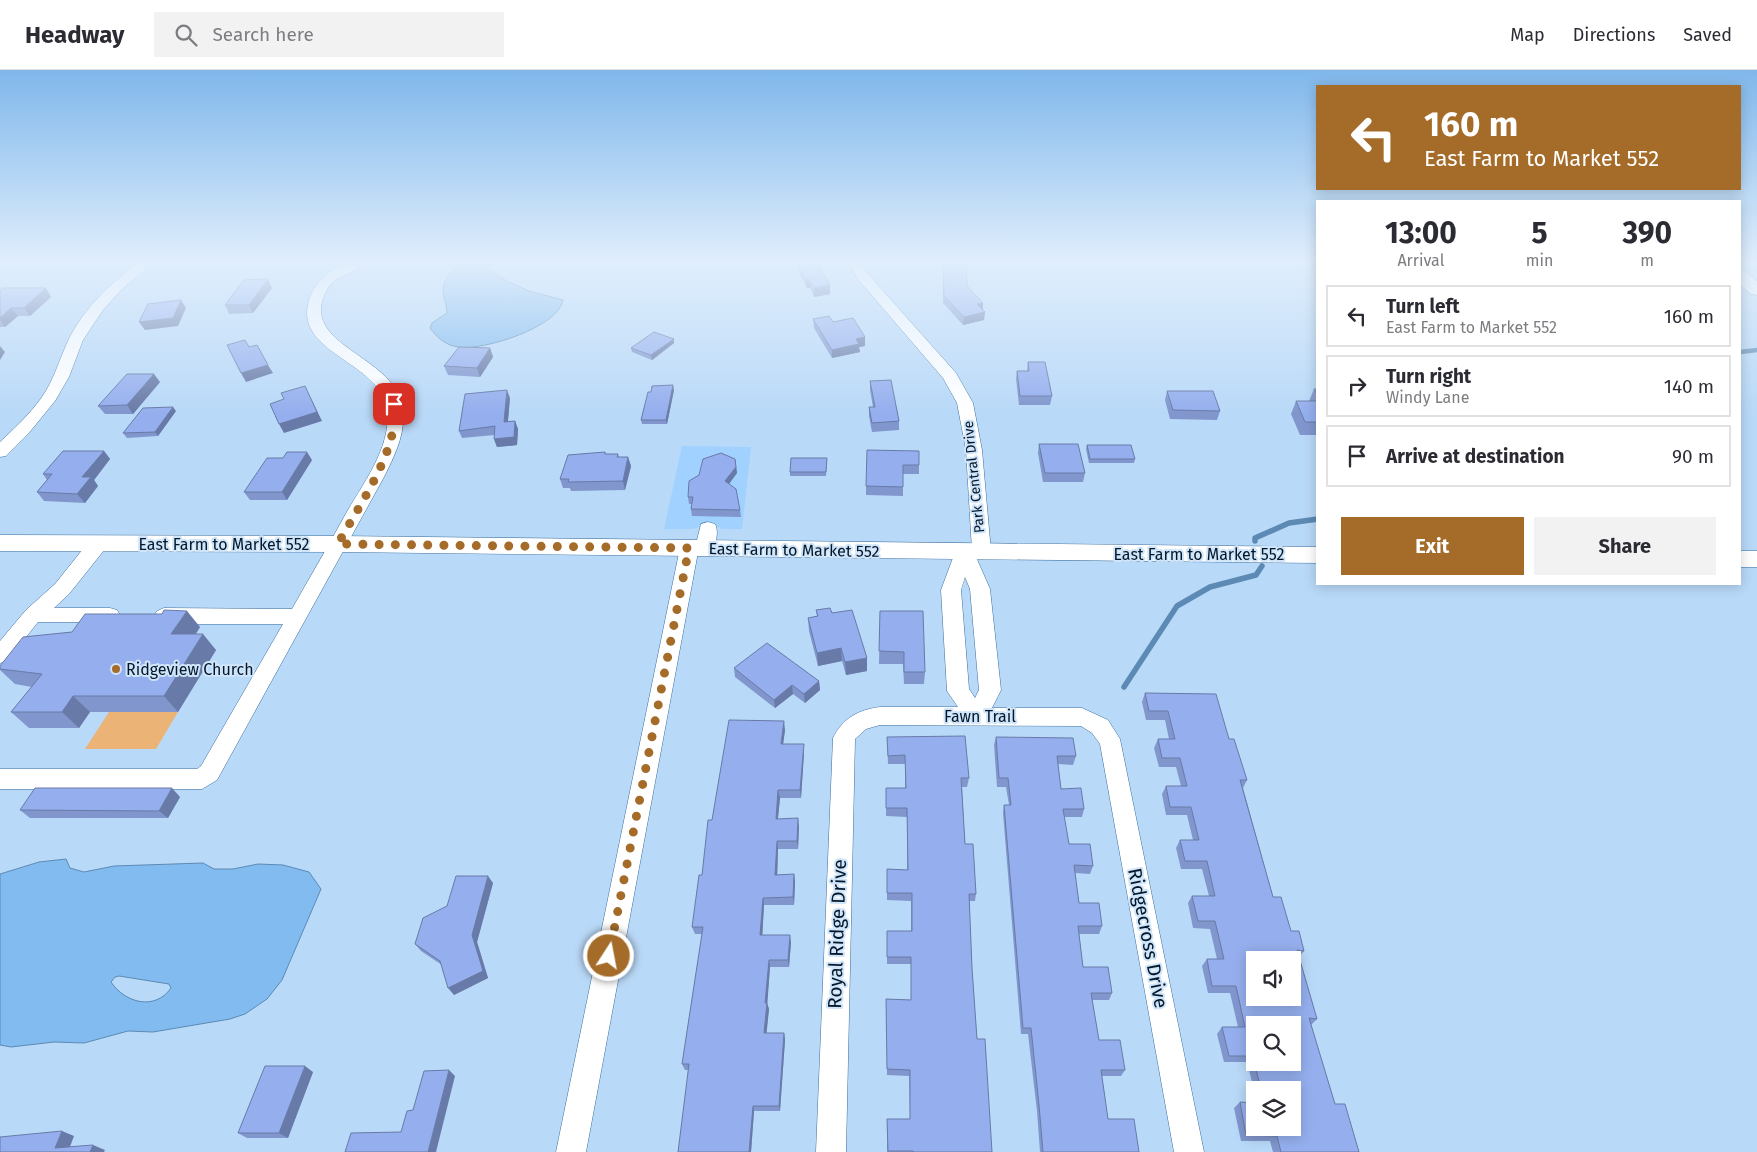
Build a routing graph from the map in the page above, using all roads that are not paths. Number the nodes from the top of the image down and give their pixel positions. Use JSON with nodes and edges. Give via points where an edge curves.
{"nodes":[{"id":1,"x":94,"y":312,"type":"edge"},
{"id":2,"x":315,"y":312,"type":"edge"},
{"id":3,"x":895,"y":312,"type":"edge"},
{"id":4,"x":0,"y":452,"type":"edge"},
{"id":5,"x":701,"y":541,"type":"junction"},
{"id":6,"x":0,"y":543,"type":"edge"},
{"id":7,"x":98,"y":544,"type":"junction"},
{"id":8,"x":338,"y":544,"type":"junction"},
{"id":9,"x":973,"y":552,"type":"junction"},
{"id":10,"x":1316,"y":555,"type":"edge"},
{"id":11,"x":1741,"y":559,"type":"edge"},
{"id":12,"x":1757,"y":559,"type":"edge"},
{"id":13,"x":33,"y":615,"type":"junction"},
{"id":14,"x":297,"y":617,"type":"junction"},
{"id":15,"x":0,"y":655,"type":"edge"},
{"id":16,"x":976,"y":716,"type":"junction"},
{"id":17,"x":857,"y":722,"type":"joint"},
{"id":18,"x":1101,"y":727,"type":"joint"},
{"id":19,"x":0,"y":779,"type":"edge"},
{"id":20,"x":571,"y":1152,"type":"edge"},
{"id":21,"x":831,"y":1152,"type":"edge"},
{"id":22,"x":1189,"y":1152,"type":"edge"}],
"edges":[{"from":1,"to":4,"type":"street","via":[[45,404]]},
{"from":2,"to":8,"type":"street","via":[[315,324],[323,336],[373,370],[386,385],[394,404],[394,430],[383,460]]},
{"from":3,"to":9,"type":"street","name":"Park Central Drive","via":[[950,376],[965,403],[974,450]]},
{"from":5,"to":8,"type":"main road","name":"East Farm to Market 552"},
{"from":5,"to":9,"type":"main road","name":"East Farm to Market 552"},
{"from":5,"to":20,"type":"street"},
{"from":6,"to":7,"type":"main road","name":"East Farm to Market 552"},
{"from":7,"to":8,"type":"main road","name":"East Farm to Market 552"},
{"from":7,"to":13,"type":"street","via":[[62,589]]},
{"from":8,"to":14,"type":"street"},
{"from":9,"to":10,"type":"main road","name":"East Farm to Market 552"},
{"from":9,"to":16,"type":"street","via":[[990,690]]},
{"from":9,"to":16,"type":"street","via":[[951,590],[958,690]]},
{"from":11,"to":12,"type":"main road"},
{"from":13,"to":14,"type":"street"},
{"from":13,"to":15,"type":"street"},
{"from":14,"to":19,"type":"street","via":[[209,773],[202,779]]},
{"from":16,"to":17,"type":"street","name":"Fawn Trail","via":[[880,716]]},
{"from":16,"to":18,"type":"street","name":"Fawn Trail","via":[[1082,717]]},
{"from":17,"to":21,"type":"street","name":"Royal Ridge Drive","via":[[844,738]]},
{"from":18,"to":22,"type":"street","name":"Ridgecross Drive","via":[[1111,744]]}]}
